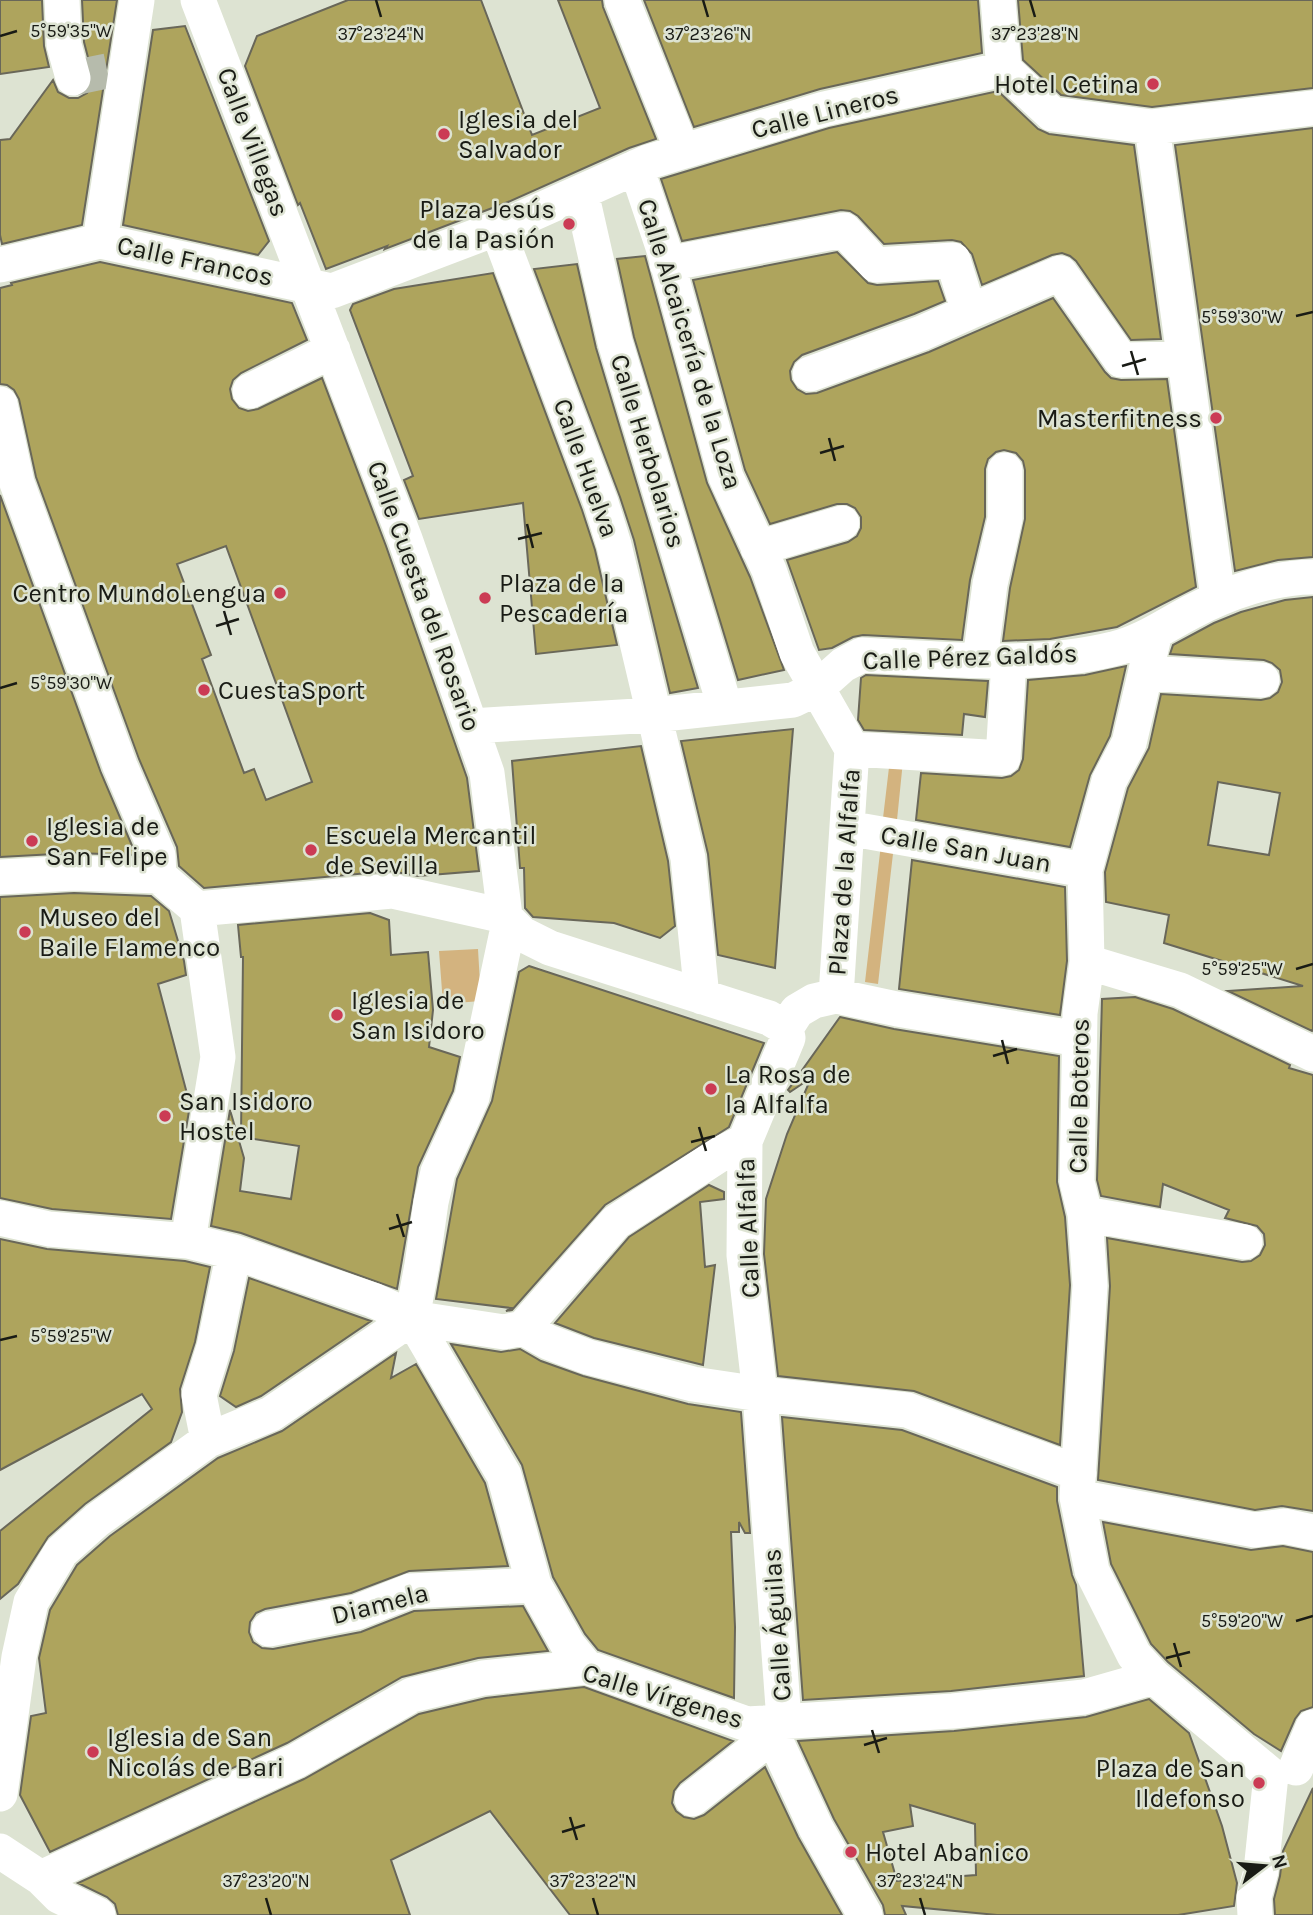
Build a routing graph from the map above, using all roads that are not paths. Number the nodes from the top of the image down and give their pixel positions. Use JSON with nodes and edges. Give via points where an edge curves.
{"nodes":[{"id":1,"x":62,"y":0,"type":"edge"},
{"id":2,"x":136,"y":0,"type":"edge"},
{"id":3,"x":198,"y":0,"type":"edge"},
{"id":4,"x":623,"y":0,"type":"edge"},
{"id":5,"x":998,"y":0,"type":"edge"},
{"id":6,"x":1004,"y":69,"type":"junction"},
{"id":7,"x":73,"y":78,"type":"dead end"},
{"id":8,"x":1313,"y":108,"type":"edge"},
{"id":9,"x":1152,"y":127,"type":"junction"},
{"id":10,"x":682,"y":150,"type":"junction"},
{"id":11,"x":642,"y":164,"type":"junction"},
{"id":12,"x":581,"y":191,"type":"junction"},
{"id":13,"x":497,"y":228,"type":"junction"},
{"id":14,"x":100,"y":241,"type":"junction"},
{"id":15,"x":667,"y":264,"type":"junction"},
{"id":16,"x":0,"y":265,"type":"edge"},
{"id":17,"x":308,"y":285,"type":"junction"},
{"id":18,"x":969,"y":312,"type":"junction"},
{"id":19,"x":333,"y":350,"type":"junction"},
{"id":20,"x":1184,"y":359,"type":"junction"},
{"id":21,"x":810,"y":374,"type":"dead end"},
{"id":22,"x":250,"y":391,"type":"dead end"},
{"id":23,"x":0,"y":404,"type":"edge"},
{"id":24,"x":1005,"y":470,"type":"dead end"},
{"id":25,"x":842,"y":523,"type":"dead end"},
{"id":26,"x":758,"y":548,"type":"junction"},
{"id":27,"x":1313,"y":577,"type":"edge"},
{"id":28,"x":1218,"y":598,"type":"junction"},
{"id":29,"x":1155,"y":632,"type":"junction"},
{"id":30,"x":995,"y":661,"type":"junction"},
{"id":31,"x":1147,"y":673,"type":"junction"},
{"id":32,"x":1262,"y":680,"type":"dead end"},
{"id":33,"x":805,"y":695,"type":"junction"},
{"id":34,"x":725,"y":707,"type":"junction"},
{"id":35,"x":653,"y":715,"type":"junction"},
{"id":36,"x":471,"y":726,"type":"junction"},
{"id":37,"x":852,"y":748,"type":"junction"},
{"id":38,"x":847,"y":828,"type":"junction"},
{"id":39,"x":1086,"y":870,"type":"junction"},
{"id":40,"x":159,"y":876,"type":"junction"},
{"id":41,"x":0,"y":877,"type":"edge"},
{"id":42,"x":197,"y":909,"type":"junction"},
{"id":43,"x":504,"y":916,"type":"junction"},
{"id":44,"x":1087,"y":962,"type":"junction"},
{"id":45,"x":836,"y":996,"type":"junction"},
{"id":46,"x":702,"y":997,"type":"junction"},
{"id":47,"x":786,"y":1028,"type":"junction"},
{"id":48,"x":1079,"y":1039,"type":"junction"},
{"id":49,"x":1312,"y":1052,"type":"edge"},
{"id":50,"x":745,"y":1141,"type":"junction"},
{"id":51,"x":1085,"y":1214,"type":"junction"},
{"id":52,"x":0,"y":1218,"type":"edge"},
{"id":53,"x":188,"y":1241,"type":"junction"},
{"id":54,"x":1244,"y":1242,"type":"dead end"},
{"id":55,"x":234,"y":1252,"type":"junction"},
{"id":56,"x":412,"y":1318,"type":"junction"},
{"id":57,"x":523,"y":1328,"type":"junction"},
{"id":58,"x":760,"y":1394,"type":"junction"},
{"id":59,"x":208,"y":1440,"type":"junction"},
{"id":60,"x":1078,"y":1485,"type":"junction"},
{"id":61,"x":1313,"y":1532,"type":"edge"},
{"id":62,"x":534,"y":1585,"type":"junction"},
{"id":63,"x":269,"y":1629,"type":"dead end"},
{"id":64,"x":9,"y":1650,"type":"edge"},
{"id":65,"x":586,"y":1667,"type":"junction"},
{"id":66,"x":1154,"y":1677,"type":"junction"},
{"id":67,"x":1313,"y":1727,"type":"edge"},
{"id":68,"x":778,"y":1728,"type":"junction"},
{"id":69,"x":1294,"y":1773,"type":"edge"},
{"id":70,"x":0,"y":1794,"type":"edge"},
{"id":71,"x":692,"y":1799,"type":"dead end"},
{"id":72,"x":0,"y":1852,"type":"edge"},
{"id":73,"x":41,"y":1878,"type":"junction"},
{"id":74,"x":98,"y":1915,"type":"edge"},
{"id":75,"x":865,"y":1915,"type":"edge"},
{"id":76,"x":1255,"y":1915,"type":"edge"}],
"edges":[{"from":1,"to":7,"type":"street","via":[[64,45]]},
{"from":2,"to":14,"type":"street"},
{"from":3,"to":17,"type":"street","name":"Calle Villegas"},
{"from":4,"to":10,"type":"street"},
{"from":5,"to":6,"type":"street"},
{"from":6,"to":9,"type":"street","via":[[1052,114]]},
{"from":6,"to":10,"type":"street","name":"Calle Lineros","via":[[824,109]]},
{"from":8,"to":9,"type":"street"},
{"from":9,"to":20,"type":"street"},
{"from":10,"to":11,"type":"street","name":"Calle Lineros"},
{"from":11,"to":12,"type":"street","name":"Calle Lineros"},
{"from":11,"to":15,"type":"street","name":"Calle Alcaicería de la Loza"},
{"from":12,"to":13,"type":"street","name":"Calle Lineros"},
{"from":12,"to":34,"type":"street","name":"Calle Herbolarios","via":[[615,342]]},
{"from":13,"to":17,"type":"street","name":"Calle Francos","via":[[332,291]]},
{"from":13,"to":35,"type":"street","name":"Calle Huelva","via":[[604,513]]},
{"from":14,"to":16,"type":"street","name":"Calle Francos"},
{"from":14,"to":17,"type":"street","name":"Calle Francos"},
{"from":15,"to":18,"type":"street","via":[[844,230],[876,265],[953,260]]},
{"from":15,"to":26,"type":"street","name":"Calle Alcaicería de la Loza","via":[[726,478]]},
{"from":17,"to":19,"type":"street","name":"Calle Cuesta del Rosario"},
{"from":18,"to":20,"type":"street","via":[[1060,273],[1121,360]]},
{"from":18,"to":21,"type":"street"},
{"from":19,"to":22,"type":"street"},
{"from":19,"to":36,"type":"street","name":"Calle Cuesta del Rosario"},
{"from":20,"to":28,"type":"street"},
{"from":23,"to":40,"type":"street","via":[[17,483],[120,766],[158,855]]},
{"from":24,"to":30,"type":"street","via":[[1005,519],[990,584]]},
{"from":25,"to":26,"type":"street"},
{"from":26,"to":33,"type":"street","name":"Calle Alcaicería de la Loza","via":[[797,653]]},
{"from":27,"to":28,"type":"street","name":"Calle Pérez Galdós","via":[[1292,577]]},
{"from":28,"to":29,"type":"street","name":"Calle Pérez Galdós"},
{"from":29,"to":30,"type":"street","name":"Calle Pérez Galdós","via":[[1116,649],[1052,660]]},
{"from":29,"to":31,"type":"street","name":"Calle Boteros"},
{"from":30,"to":33,"type":"street","name":"Calle Pérez Galdós","via":[[863,655]]},
{"from":30,"to":37,"type":"street","via":[[1003,758]]},
{"from":31,"to":32,"type":"street"},
{"from":31,"to":39,"type":"street","name":"Calle Boteros","via":[[1129,743],[1109,781]]},
{"from":33,"to":34,"type":"street"},
{"from":33,"to":37,"type":"street","name":"Calle Alcaicería de la Loza"},
{"from":34,"to":35,"type":"street"},
{"from":35,"to":36,"type":"street"},
{"from":35,"to":46,"type":"street","name":"Calle Huelva","via":[[688,858]]},
{"from":36,"to":43,"type":"street","name":"Calle Cuesta del Rosario","via":[[487,773]]},
{"from":37,"to":38,"type":"street","name":"Plaza de la Alfalfa"},
{"from":38,"to":39,"type":"street","name":"Calle San Juan"},
{"from":38,"to":45,"type":"street","name":"Plaza de la Alfalfa"},
{"from":39,"to":44,"type":"street","name":"Calle Boteros"},
{"from":40,"to":41,"type":"street","via":[[74,873]]},
{"from":40,"to":42,"type":"street"},
{"from":42,"to":43,"type":"street","via":[[391,891]]},
{"from":42,"to":53,"type":"street","via":[[218,1057]]},
{"from":43,"to":46,"type":"street","via":[[522,934],[550,948]]},
{"from":43,"to":56,"type":"street","name":"Calle Cuesta del Rosario","via":[[507,932],[472,1097],[438,1172]]},
{"from":44,"to":48,"type":"street","name":"Calle Boteros"},
{"from":44,"to":49,"type":"street","via":[[1180,990]]},
{"from":45,"to":47,"type":"street","via":[[797,1011]]},
{"from":45,"to":48,"type":"street"},
{"from":46,"to":47,"type":"street"},
{"from":47,"to":50,"type":"street","name":"Calle Alfalfa","via":[[788,1038]]},
{"from":48,"to":51,"type":"street","name":"Calle Boteros","via":[[1076,1182]]},
{"from":50,"to":57,"type":"street","via":[[616,1222]]},
{"from":50,"to":58,"type":"street","name":"Calle Alfalfa","via":[[744,1255]]},
{"from":51,"to":54,"type":"street"},
{"from":51,"to":60,"type":"street","name":"Calle Boteros","via":[[1090,1285]]},
{"from":52,"to":53,"type":"street","via":[[49,1229]]},
{"from":53,"to":55,"type":"street"},
{"from":55,"to":56,"type":"street"},
{"from":55,"to":59,"type":"street","via":[[215,1347],[199,1395]]},
{"from":56,"to":57,"type":"street","via":[[504,1332]]},
{"from":56,"to":59,"type":"street","via":[[271,1414]]},
{"from":56,"to":62,"type":"street","via":[[504,1475]]},
{"from":57,"to":58,"type":"street","via":[[588,1357],[694,1384]]},
{"from":58,"to":60,"type":"street","via":[[907,1409]]},
{"from":58,"to":68,"type":"street","name":"Calle Águilas"},
{"from":59,"to":64,"type":"street","via":[[97,1520],[61,1552]]},
{"from":60,"to":61,"type":"street","via":[[1255,1530],[1284,1526]]},
{"from":60,"to":66,"type":"street","name":"Calle Boteros","via":[[1092,1571],[1134,1655]]},
{"from":62,"to":63,"type":"street","name":"Diamela","via":[[410,1591],[357,1612]]},
{"from":62,"to":65,"type":"street"},
{"from":64,"to":70,"type":"street"},
{"from":65,"to":68,"type":"street","name":"Calle Vírgenes","via":[[747,1724]]},
{"from":65,"to":73,"type":"street","name":"Calle Vírgenes","via":[[483,1678],[412,1695],[296,1761]]},
{"from":66,"to":68,"type":"street","name":"Calle Vírgenes","via":[[1084,1697]]},
{"from":66,"to":69,"type":"street"},
{"from":67,"to":69,"type":"street"},
{"from":68,"to":71,"type":"street"},
{"from":68,"to":75,"type":"street","name":"Calle Águilas","via":[[816,1828]]},
{"from":69,"to":76,"type":"street","via":[[1261,1871]]},
{"from":72,"to":73,"type":"street"},
{"from":73,"to":74,"type":"street","via":[[58,1896]]}]}
